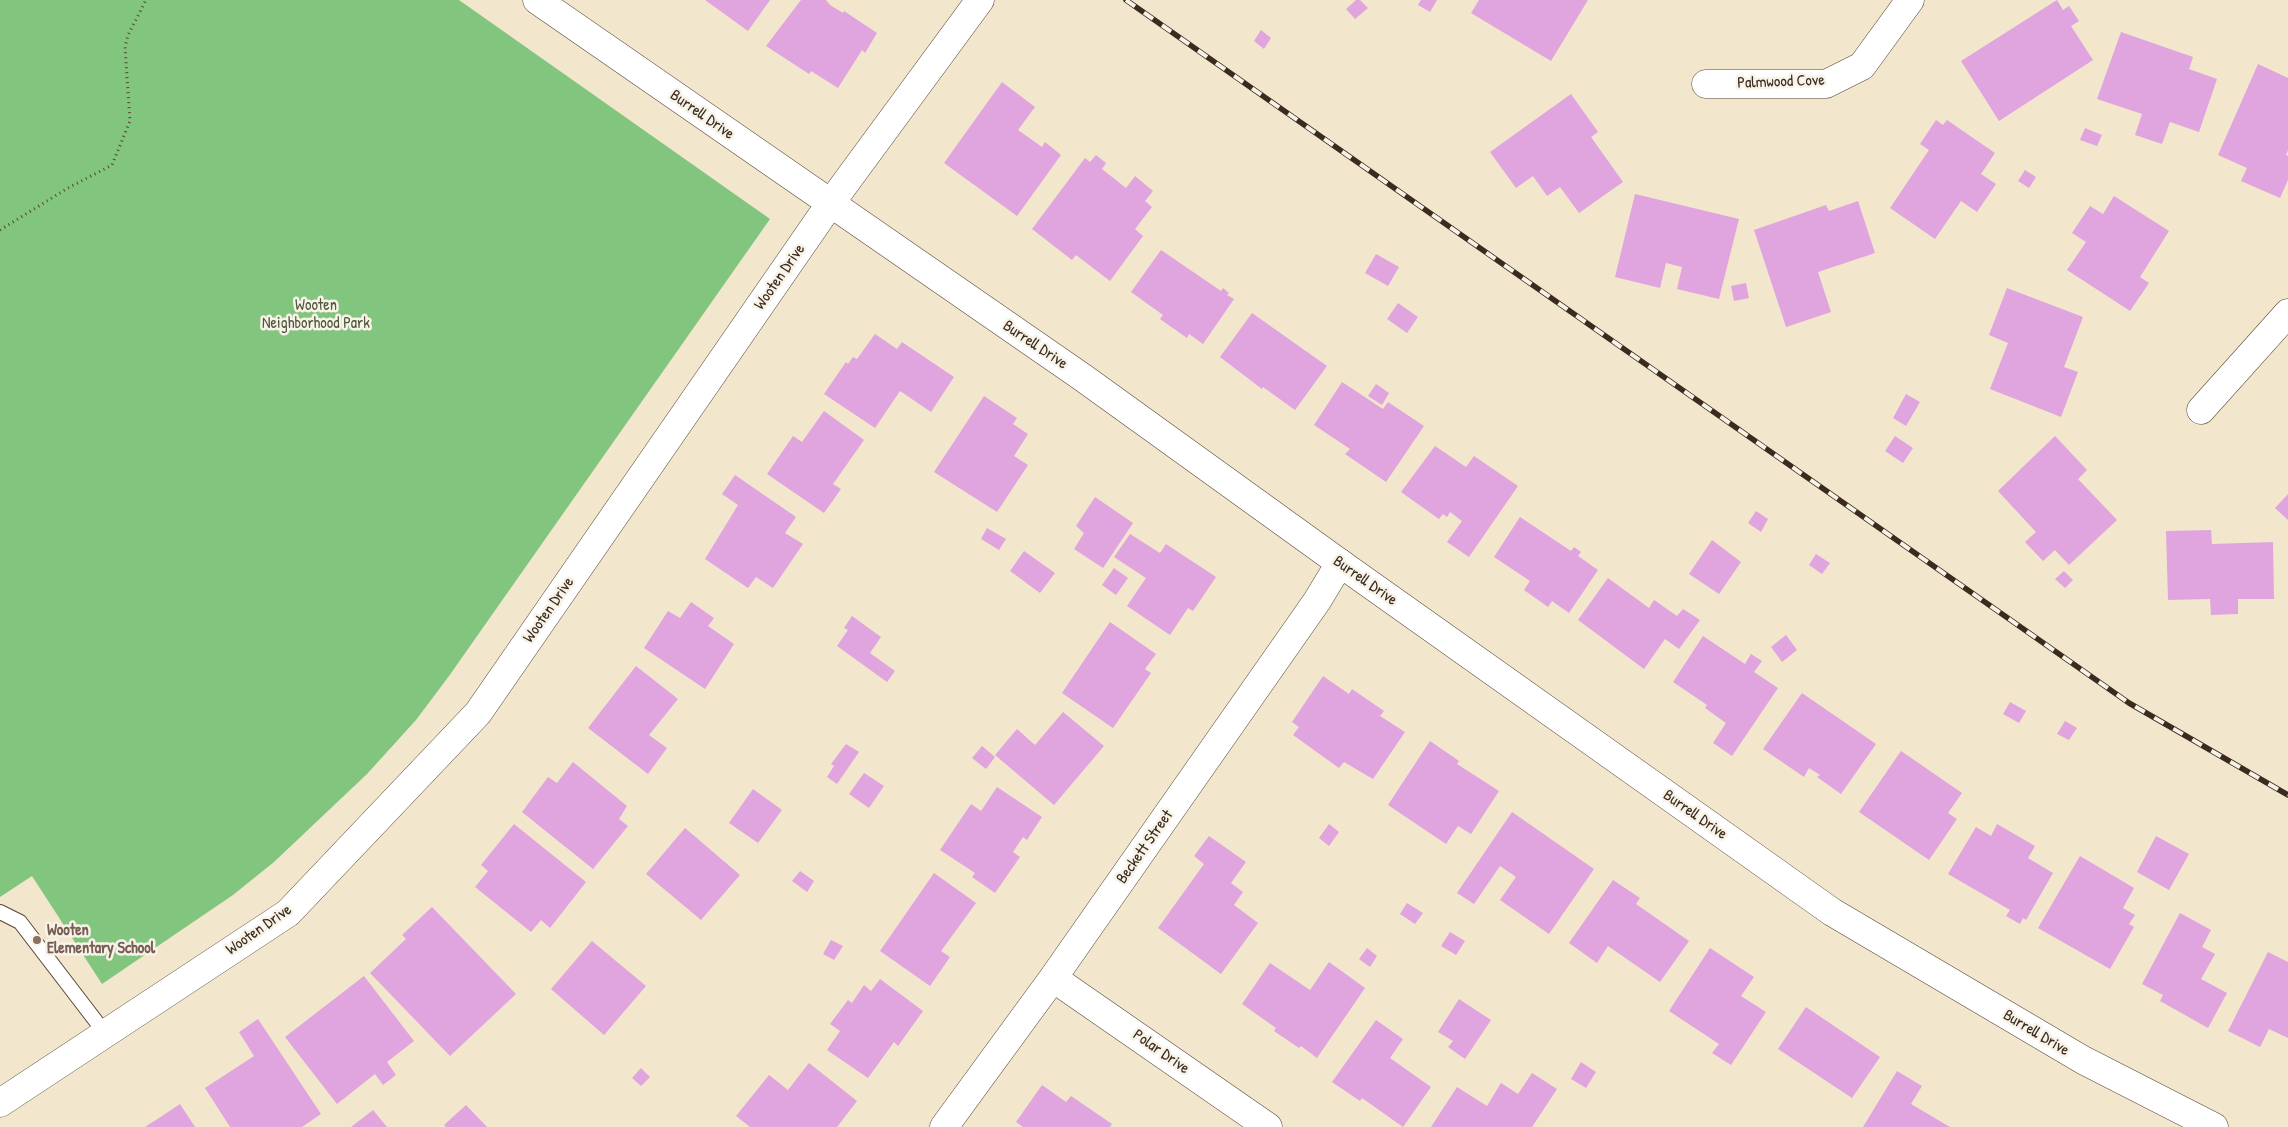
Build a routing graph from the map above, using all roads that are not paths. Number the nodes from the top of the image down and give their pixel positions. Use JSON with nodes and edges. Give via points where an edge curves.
{"nodes":[{"id":1,"x":537,"y":0,"type":"edge"},
{"id":2,"x":980,"y":0,"type":"edge"},
{"id":3,"x":1910,"y":0,"type":"edge"},
{"id":4,"x":1706,"y":84,"type":"dead end"},
{"id":5,"x":830,"y":204,"type":"junction"},
{"id":6,"x":2288,"y":314,"type":"edge"},
{"id":7,"x":2201,"y":410,"type":"dead end"},
{"id":8,"x":1340,"y":563,"type":"junction"},
{"id":9,"x":0,"y":912,"type":"edge"},
{"id":10,"x":1053,"y":978,"type":"junction"},
{"id":11,"x":105,"y":1033,"type":"junction"},
{"id":12,"x":0,"y":1103,"type":"edge"},
{"id":13,"x":944,"y":1127,"type":"edge"},
{"id":14,"x":1268,"y":1127,"type":"edge"},
{"id":15,"x":2214,"y":1127,"type":"edge"}],
"edges":[{"from":1,"to":5,"type":"street","name":"Burrell Drive"},
{"from":2,"to":5,"type":"street","name":"Wooten Drive"},
{"from":3,"to":4,"type":"street","name":"Palmwood Cove","via":[[1862,66],[1826,84]]},
{"from":5,"to":8,"type":"street","name":"Burrell Drive","via":[[1082,377]]},
{"from":5,"to":11,"type":"street","name":"Wooten Drive","via":[[478,712],[288,912]]},
{"from":6,"to":7,"type":"street"},
{"from":8,"to":10,"type":"street","name":"Beckett Street","via":[[1317,601]]},
{"from":8,"to":15,"type":"street","name":"Burrell Drive","via":[[1832,912],[2082,1060]]},
{"from":9,"to":11,"type":"lane","via":[[20,922]]},
{"from":10,"to":13,"type":"street","name":"Beckett Street"},
{"from":10,"to":14,"type":"street","name":"Polar Drive"},
{"from":11,"to":12,"type":"street","name":"Wooten Drive"}]}
